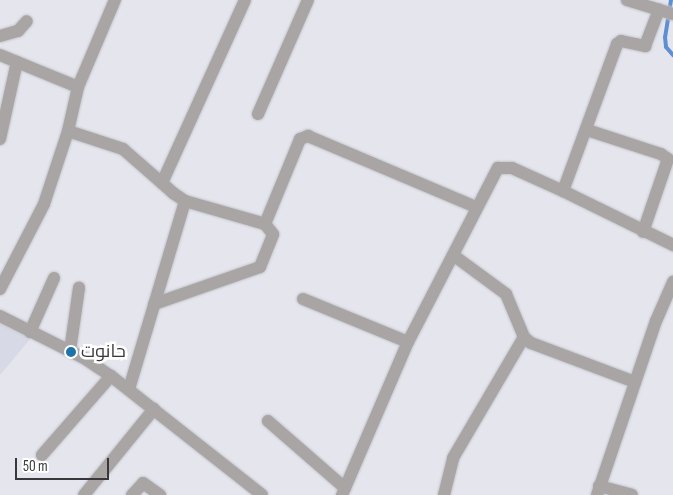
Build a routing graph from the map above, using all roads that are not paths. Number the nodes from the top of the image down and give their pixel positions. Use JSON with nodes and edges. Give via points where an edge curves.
{"nodes":[{"id":1,"x":115,"y":0,"type":"edge"},
{"id":2,"x":245,"y":0,"type":"edge"},
{"id":3,"x":308,"y":0,"type":"edge"},
{"id":4,"x":627,"y":0,"type":"edge"},
{"id":5,"x":659,"y":10,"type":"junction"},
{"id":6,"x":673,"y":14,"type":"edge"},
{"id":7,"x":27,"y":21,"type":"dead end"},
{"id":8,"x":0,"y":36,"type":"edge"},
{"id":9,"x":0,"y":55,"type":"edge"},
{"id":10,"x":17,"y":62,"type":"junction"},
{"id":11,"x":78,"y":87,"type":"junction"},
{"id":12,"x":258,"y":114,"type":"dead end"},
{"id":13,"x":3,"y":119,"type":"edge"},
{"id":14,"x":586,"y":130,"type":"junction"},
{"id":15,"x":68,"y":131,"type":"junction"},
{"id":16,"x":0,"y":139,"type":"edge"},
{"id":17,"x":162,"y":183,"type":"junction"},
{"id":18,"x":563,"y":191,"type":"junction"},
{"id":19,"x":185,"y":202,"type":"junction"},
{"id":20,"x":476,"y":207,"type":"junction"},
{"id":21,"x":265,"y":224,"type":"junction"},
{"id":22,"x":643,"y":232,"type":"junction"},
{"id":23,"x":673,"y":245,"type":"edge"},
{"id":24,"x":453,"y":255,"type":"junction"},
{"id":25,"x":54,"y":278,"type":"dead end"},
{"id":26,"x":673,"y":282,"type":"edge"},
{"id":27,"x":79,"y":288,"type":"dead end"},
{"id":28,"x":0,"y":289,"type":"edge"},
{"id":29,"x":303,"y":299,"type":"dead end"},
{"id":30,"x":154,"y":304,"type":"junction"},
{"id":31,"x":0,"y":316,"type":"edge"},
{"id":32,"x":30,"y":332,"type":"junction"},
{"id":33,"x":524,"y":336,"type":"junction"},
{"id":34,"x":408,"y":342,"type":"junction"},
{"id":35,"x":70,"y":351,"type":"junction"},
{"id":36,"x":111,"y":376,"type":"junction"},
{"id":37,"x":635,"y":382,"type":"junction"},
{"id":38,"x":130,"y":389,"type":"junction"},
{"id":39,"x":154,"y":409,"type":"junction"},
{"id":40,"x":268,"y":421,"type":"dead end"},
{"id":41,"x":42,"y":455,"type":"dead end"},
{"id":42,"x":598,"y":490,"type":"edge"},
{"id":43,"x":343,"y":492,"type":"edge"},
{"id":44,"x":84,"y":495,"type":"edge"},
{"id":45,"x":132,"y":495,"type":"edge"},
{"id":46,"x":160,"y":495,"type":"edge"},
{"id":47,"x":262,"y":495,"type":"edge"},
{"id":48,"x":444,"y":495,"type":"edge"},
{"id":49,"x":632,"y":495,"type":"edge"}],
"edges":[{"from":1,"to":11,"type":"street"},
{"from":2,"to":17,"type":"street"},
{"from":3,"to":12,"type":"street"},
{"from":4,"to":5,"type":"street"},
{"from":5,"to":6,"type":"street"},
{"from":5,"to":14,"type":"street","via":[[645,46],[622,40],[617,44]]},
{"from":7,"to":8,"type":"street","via":[[18,31]]},
{"from":9,"to":10,"type":"street"},
{"from":10,"to":11,"type":"street"},
{"from":10,"to":13,"type":"street"},
{"from":11,"to":15,"type":"street"},
{"from":13,"to":16,"type":"street"},
{"from":14,"to":18,"type":"street"},
{"from":14,"to":22,"type":"street","via":[[668,159]]},
{"from":15,"to":17,"type":"street","via":[[123,149]]},
{"from":15,"to":28,"type":"street","via":[[44,204]]},
{"from":17,"to":19,"type":"street"},
{"from":18,"to":20,"type":"street","via":[[512,168],[498,168]]},
{"from":18,"to":22,"type":"street"},
{"from":19,"to":21,"type":"street"},
{"from":19,"to":30,"type":"street"},
{"from":20,"to":21,"type":"street","via":[[303,136]]},
{"from":20,"to":24,"type":"street"},
{"from":21,"to":30,"type":"street","via":[[273,234],[260,267]]},
{"from":22,"to":23,"type":"street"},
{"from":24,"to":33,"type":"street","via":[[506,294]]},
{"from":24,"to":34,"type":"street"},
{"from":25,"to":32,"type":"street"},
{"from":26,"to":37,"type":"street"},
{"from":27,"to":35,"type":"street"},
{"from":29,"to":34,"type":"street"},
{"from":30,"to":38,"type":"street"},
{"from":31,"to":32,"type":"street"},
{"from":32,"to":35,"type":"street"},
{"from":33,"to":37,"type":"street","via":[[531,343]]},
{"from":33,"to":48,"type":"street","via":[[453,458]]},
{"from":34,"to":43,"type":"street"},
{"from":35,"to":36,"type":"street"},
{"from":36,"to":38,"type":"street"},
{"from":36,"to":41,"type":"street"},
{"from":37,"to":42,"type":"street"},
{"from":38,"to":39,"type":"street"},
{"from":39,"to":44,"type":"street"},
{"from":39,"to":47,"type":"street"},
{"from":40,"to":43,"type":"street"},
{"from":42,"to":49,"type":"street"},
{"from":45,"to":46,"type":"street","via":[[143,483]]}]}
